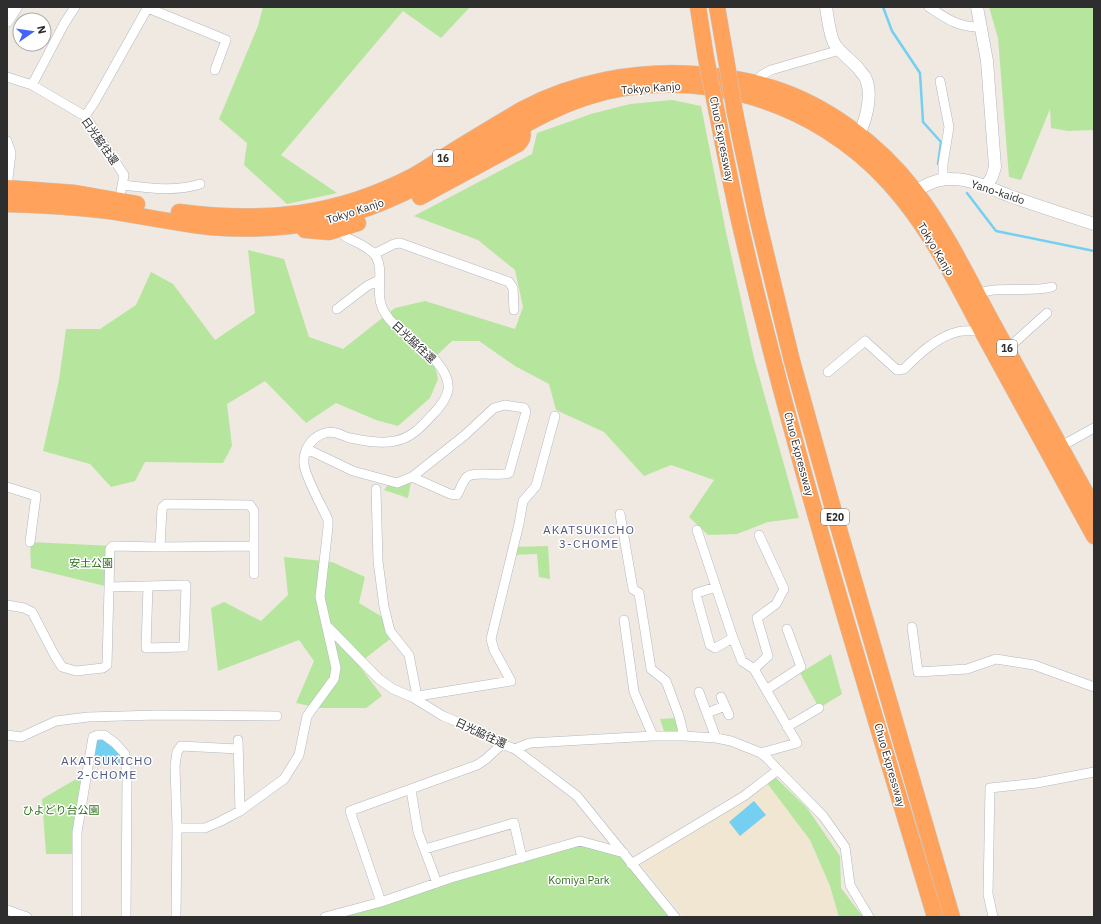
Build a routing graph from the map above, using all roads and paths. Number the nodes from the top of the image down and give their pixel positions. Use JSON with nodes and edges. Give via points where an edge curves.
{"nodes":[{"id":1,"x":16,"y":7,"type":"edge"},
{"id":2,"x":75,"y":7,"type":"edge"},
{"id":3,"x":698,"y":7,"type":"edge"},
{"id":4,"x":717,"y":7,"type":"edge"},
{"id":5,"x":826,"y":7,"type":"edge"},
{"id":6,"x":929,"y":7,"type":"edge"},
{"id":7,"x":977,"y":7,"type":"edge"},
{"id":8,"x":148,"y":8,"type":"edge"},
{"id":9,"x":7,"y":21,"type":"edge"},
{"id":10,"x":982,"y":28,"type":"junction"},
{"id":11,"x":840,"y":50,"type":"junction"},
{"id":12,"x":215,"y":70,"type":"dead end"},
{"id":13,"x":7,"y":77,"type":"edge"},
{"id":14,"x":940,"y":81,"type":"dead end"},
{"id":15,"x":755,"y":83,"type":"junction"},
{"id":16,"x":32,"y":85,"type":"junction"},
{"id":17,"x":85,"y":116,"type":"junction"},
{"id":18,"x":513,"y":126,"type":"junction"},
{"id":19,"x":7,"y":141,"type":"edge"},
{"id":20,"x":854,"y":141,"type":"junction"},
{"id":21,"x":942,"y":180,"type":"junction"},
{"id":22,"x":200,"y":184,"type":"dead end"},
{"id":23,"x":123,"y":185,"type":"junction"},
{"id":24,"x":986,"y":186,"type":"junction"},
{"id":25,"x":7,"y":188,"type":"edge"},
{"id":26,"x":910,"y":196,"type":"junction"},
{"id":27,"x":119,"y":202,"type":"junction"},
{"id":28,"x":7,"y":204,"type":"edge"},
{"id":29,"x":1094,"y":224,"type":"edge"},
{"id":30,"x":289,"y":226,"type":"junction"},
{"id":31,"x":341,"y":228,"type":"junction"},
{"id":32,"x":374,"y":254,"type":"junction"},
{"id":33,"x":379,"y":280,"type":"junction"},
{"id":34,"x":1052,"y":287,"type":"dead end"},
{"id":35,"x":977,"y":294,"type":"junction"},
{"id":36,"x":337,"y":310,"type":"dead end"},
{"id":37,"x":514,"y":310,"type":"dead end"},
{"id":38,"x":1047,"y":313,"type":"dead end"},
{"id":39,"x":982,"y":331,"type":"junction"},
{"id":40,"x":1006,"y":348,"type":"junction"},
{"id":41,"x":828,"y":372,"type":"dead end"},
{"id":42,"x":556,"y":416,"type":"dead end"},
{"id":43,"x":1094,"y":428,"type":"edge"},
{"id":44,"x":307,"y":449,"type":"junction"},
{"id":45,"x":1054,"y":450,"type":"junction"},
{"id":46,"x":412,"y":477,"type":"junction"},
{"id":47,"x":7,"y":487,"type":"edge"},
{"id":48,"x":376,"y":489,"type":"dead end"},
{"id":49,"x":1094,"y":508,"type":"edge"},
{"id":50,"x":620,"y":514,"type":"dead end"},
{"id":51,"x":697,"y":530,"type":"dead end"},
{"id":52,"x":759,"y":535,"type":"dead end"},
{"id":53,"x":1094,"y":536,"type":"edge"},
{"id":54,"x":30,"y":542,"type":"dead end"},
{"id":55,"x":254,"y":546,"type":"junction"},
{"id":56,"x":160,"y":547,"type":"junction"},
{"id":57,"x":254,"y":574,"type":"dead end"},
{"id":58,"x":109,"y":586,"type":"junction"},
{"id":59,"x":148,"y":586,"type":"junction"},
{"id":60,"x":716,"y":587,"type":"junction"},
{"id":61,"x":7,"y":605,"type":"edge"},
{"id":62,"x":624,"y":620,"type":"dead end"},
{"id":63,"x":912,"y":627,"type":"dead end"},
{"id":64,"x":328,"y":628,"type":"junction"},
{"id":65,"x":787,"y":628,"type":"dead end"},
{"id":66,"x":733,"y":638,"type":"junction"},
{"id":67,"x":754,"y":669,"type":"junction"},
{"id":68,"x":1094,"y":687,"type":"edge"},
{"id":69,"x":766,"y":690,"type":"junction"},
{"id":70,"x":699,"y":692,"type":"dead end"},
{"id":71,"x":415,"y":696,"type":"junction"},
{"id":72,"x":721,"y":697,"type":"dead end"},
{"id":73,"x":725,"y":706,"type":"junction"},
{"id":74,"x":819,"y":708,"type":"dead end"},
{"id":75,"x":707,"y":713,"type":"junction"},
{"id":76,"x":729,"y":715,"type":"dead end"},
{"id":77,"x":277,"y":716,"type":"dead end"},
{"id":78,"x":787,"y":727,"type":"junction"},
{"id":79,"x":7,"y":735,"type":"edge"},
{"id":80,"x":653,"y":736,"type":"junction"},
{"id":81,"x":684,"y":736,"type":"junction"},
{"id":82,"x":716,"y":738,"type":"junction"},
{"id":83,"x":502,"y":744,"type":"junction"},
{"id":84,"x":515,"y":749,"type":"junction"},
{"id":85,"x":761,"y":753,"type":"junction"},
{"id":86,"x":778,"y":770,"type":"junction"},
{"id":87,"x":1094,"y":772,"type":"edge"},
{"id":88,"x":411,"y":790,"type":"junction"},
{"id":89,"x":240,"y":811,"type":"junction"},
{"id":90,"x":177,"y":828,"type":"junction"},
{"id":91,"x":425,"y":849,"type":"junction"},
{"id":92,"x":624,"y":852,"type":"junction"},
{"id":93,"x":522,"y":858,"type":"junction"},
{"id":94,"x":631,"y":864,"type":"junction"},
{"id":95,"x":437,"y":883,"type":"junction"},
{"id":96,"x":381,"y":902,"type":"junction"},
{"id":97,"x":7,"y":910,"type":"edge"},
{"id":98,"x":27,"y":917,"type":"edge"},
{"id":99,"x":77,"y":917,"type":"edge"},
{"id":100,"x":126,"y":917,"type":"edge"},
{"id":101,"x":176,"y":917,"type":"edge"},
{"id":102,"x":325,"y":917,"type":"edge"},
{"id":103,"x":675,"y":917,"type":"edge"},
{"id":104,"x":870,"y":917,"type":"edge"},
{"id":105,"x":935,"y":917,"type":"edge"},
{"id":106,"x":952,"y":917,"type":"edge"},
{"id":107,"x":993,"y":917,"type":"edge"}],
"edges":[{"from":1,"to":9,"type":"street"},
{"from":2,"to":16,"type":"street"},
{"from":3,"to":105,"type":"highway","name":"Chuo Expressway","number":"E20","bridge":true,"via":[[716,113],[739,220],[775,365],[816,514]]},
{"from":4,"to":106,"type":"highway","name":"Chuo Expressway","number":"E20","bridge":true,"via":[[735,113],[757,217],[794,368]]},
{"from":5,"to":11,"type":"street","via":[[832,36]]},
{"from":6,"to":10,"type":"street","via":[[947,19],[969,28]]},
{"from":7,"to":10,"type":"street"},
{"from":8,"to":12,"type":"street","via":[[226,40]]},
{"from":8,"to":17,"type":"street"},
{"from":10,"to":24,"type":"street","via":[[989,76],[995,167]]},
{"from":11,"to":15,"type":"street","via":[[771,70]]},
{"from":11,"to":20,"type":"street","via":[[865,77],[868,85],[866,115]]},
{"from":13,"to":16,"type":"street","name":"日光脇往還"},
{"from":14,"to":21,"type":"street","via":[[949,127]]},
{"from":15,"to":18,"type":"highway","name":"Tokyo Kanjo","number":"16","via":[[719,76],[685,74],[631,76],[595,83],[534,104]]},
{"from":15,"to":20,"type":"highway","name":"Tokyo Kanjo","number":"16","via":[[812,104],[831,116]]},
{"from":16,"to":17,"type":"street","name":"日光脇往還"},
{"from":17,"to":23,"type":"street","name":"日光脇往還","via":[[124,175]]},
{"from":18,"to":20,"type":"highway","name":"Tokyo Kanjo","number":"16","via":[[605,92],[646,86],[687,85],[723,89],[765,101]]},
{"from":18,"to":27,"type":"highway","name":"Tokyo Kanjo","number":"16","via":[[396,184],[358,200],[318,210],[277,216],[236,217]]},
{"from":18,"to":30,"type":"highway","name":"Tokyo Kanjo","number":"16","via":[[452,167],[381,203],[333,219]]},
{"from":18,"to":31,"type":"highway","via":[[523,134],[520,142],[509,150],[405,204]]},
{"from":19,"to":25,"type":"street","via":[[11,153]]},
{"from":20,"to":26,"type":"highway","name":"Tokyo Kanjo","number":"16","via":[[880,172]]},
{"from":21,"to":24,"type":"street","name":"Yano-kaido","via":[[956,179]]},
{"from":21,"to":26,"type":"street","name":"Yano-kaido"},
{"from":22,"to":23,"type":"street","via":[[191,187],[163,188]]},
{"from":23,"to":27,"type":"street","name":"日光脇往還"},
{"from":24,"to":29,"type":"street","name":"Yano-kaido"},
{"from":25,"to":27,"type":"highway","name":"Tokyo Kanjo","number":"16","via":[[75,193]]},
{"from":26,"to":35,"type":"highway","name":"Tokyo Kanjo","number":"16","via":[[950,246]]},
{"from":26,"to":39,"type":"highway","name":"Tokyo Kanjo","number":"16"},
{"from":28,"to":30,"type":"highway","name":"Tokyo Kanjo","number":"16","via":[[106,211],[214,227],[259,229]]},
{"from":30,"to":31,"type":"highway","via":[[325,232]]},
{"from":31,"to":32,"type":"street","via":[[346,237]]},
{"from":32,"to":33,"type":"street","name":"日光脇往還","via":[[379,265]]},
{"from":32,"to":37,"type":"street","via":[[400,243],[509,282]]},
{"from":33,"to":36,"type":"street","via":[[367,286]]},
{"from":33,"to":44,"type":"street","name":"日光脇往還","via":[[381,305],[390,320],[429,355],[447,379],[448,390],[443,403],[422,426],[403,439],[368,441],[326,432],[317,436]]},
{"from":34,"to":35,"type":"street","via":[[1040,290],[988,290]]},
{"from":35,"to":40,"type":"highway","name":"Tokyo Kanjo","number":"16"},
{"from":38,"to":40,"type":"street"},
{"from":39,"to":41,"type":"street","via":[[958,331],[946,336],[924,350],[901,370],[897,370],[865,341]]},
{"from":39,"to":45,"type":"highway","name":"Tokyo Kanjo","number":"16"},
{"from":40,"to":45,"type":"highway","name":"Tokyo Kanjo","number":"16"},
{"from":42,"to":71,"type":"street","via":[[536,486],[523,501],[491,639],[494,650],[511,681]]},
{"from":43,"to":45,"type":"street"},
{"from":44,"to":46,"type":"street","via":[[353,471],[397,484]]},
{"from":44,"to":64,"type":"street","via":[[304,463],[307,474],[328,520],[320,597],[321,619]]},
{"from":45,"to":49,"type":"highway","name":"Tokyo Kanjo","number":"16"},
{"from":45,"to":53,"type":"highway","name":"Tokyo Kanjo","number":"16"},
{"from":46,"to":46,"type":"street","via":[[465,436],[494,408],[505,405],[524,408],[526,412],[509,473],[471,474],[457,495]]},
{"from":47,"to":54,"type":"street","via":[[36,496]]},
{"from":48,"to":71,"type":"street","via":[[378,562],[384,607],[390,630],[409,655]]},
{"from":50,"to":81,"type":"street","via":[[633,589],[639,593],[651,669],[666,681]]},
{"from":51,"to":60,"type":"street"},
{"from":52,"to":67,"type":"street","via":[[784,589],[776,604],[757,618],[768,656]]},
{"from":55,"to":56,"type":"street"},
{"from":55,"to":56,"type":"street","via":[[254,511],[250,505],[166,504],[162,508]]},
{"from":55,"to":57,"type":"street"},
{"from":56,"to":58,"type":"street","via":[[113,546],[110,549]]},
{"from":58,"to":59,"type":"street"},
{"from":58,"to":61,"type":"street","via":[[107,665],[104,668],[76,671],[62,667],[32,612]]},
{"from":59,"to":59,"type":"street","via":[[146,648],[184,647],[186,585]]},
{"from":60,"to":66,"type":"street"},
{"from":60,"to":66,"type":"street","via":[[697,593],[710,646],[715,648]]},
{"from":62,"to":80,"type":"street","via":[[634,692]]},
{"from":63,"to":68,"type":"street","via":[[918,672],[967,669],[996,659],[1034,665]]},
{"from":64,"to":71,"type":"street","name":"日光脇往還","via":[[379,680],[392,690]]},
{"from":64,"to":89,"type":"street","via":[[336,668],[334,679],[304,716],[299,755],[284,779]]},
{"from":65,"to":69,"type":"street","via":[[801,667]]},
{"from":66,"to":67,"type":"street","via":[[742,661]]},
{"from":67,"to":69,"type":"street"},
{"from":69,"to":78,"type":"street"},
{"from":70,"to":75,"type":"street"},
{"from":71,"to":83,"type":"street","name":"日光脇往還","via":[[443,716],[489,735]]},
{"from":72,"to":73,"type":"street"},
{"from":73,"to":75,"type":"street"},
{"from":73,"to":76,"type":"street"},
{"from":74,"to":78,"type":"street"},
{"from":75,"to":82,"type":"street"},
{"from":77,"to":79,"type":"street","via":[[88,717],[56,721],[21,737]]},
{"from":78,"to":85,"type":"street","via":[[797,743]]},
{"from":80,"to":81,"type":"street"},
{"from":80,"to":84,"type":"street","via":[[530,743]]},
{"from":81,"to":82,"type":"street"},
{"from":82,"to":85,"type":"street"},
{"from":83,"to":84,"type":"street","name":"日光脇往還"},
{"from":83,"to":88,"type":"street","via":[[477,765]]},
{"from":84,"to":92,"type":"street","name":"日光脇往還","via":[[577,796]]},
{"from":85,"to":86,"type":"street"},
{"from":86,"to":94,"type":"street","via":[[744,796]]},
{"from":86,"to":104,"type":"street","via":[[823,816],[845,847],[850,885]]},
{"from":87,"to":107,"type":"street","via":[[1037,783],[990,788],[988,894]]},
{"from":88,"to":91,"type":"street","via":[[418,832]]},
{"from":88,"to":96,"type":"street","via":[[350,811]]},
{"from":89,"to":90,"type":"street","via":[[205,828]]},
{"from":89,"to":90,"type":"street","via":[[238,744],[181,746],[176,752],[175,766]]},
{"from":90,"to":101,"type":"street"},
{"from":91,"to":93,"type":"street","via":[[514,823]]},
{"from":91,"to":95,"type":"street"},
{"from":92,"to":93,"type":"street","via":[[580,842]]},
{"from":92,"to":94,"type":"street","name":"日光脇往還"},
{"from":93,"to":95,"type":"street"},
{"from":94,"to":103,"type":"street"},
{"from":95,"to":96,"type":"street"},
{"from":96,"to":102,"type":"street"},
{"from":97,"to":98,"type":"street"},
{"from":99,"to":100,"type":"street","via":[[77,832],[93,737],[104,735],[125,754]]}]}
